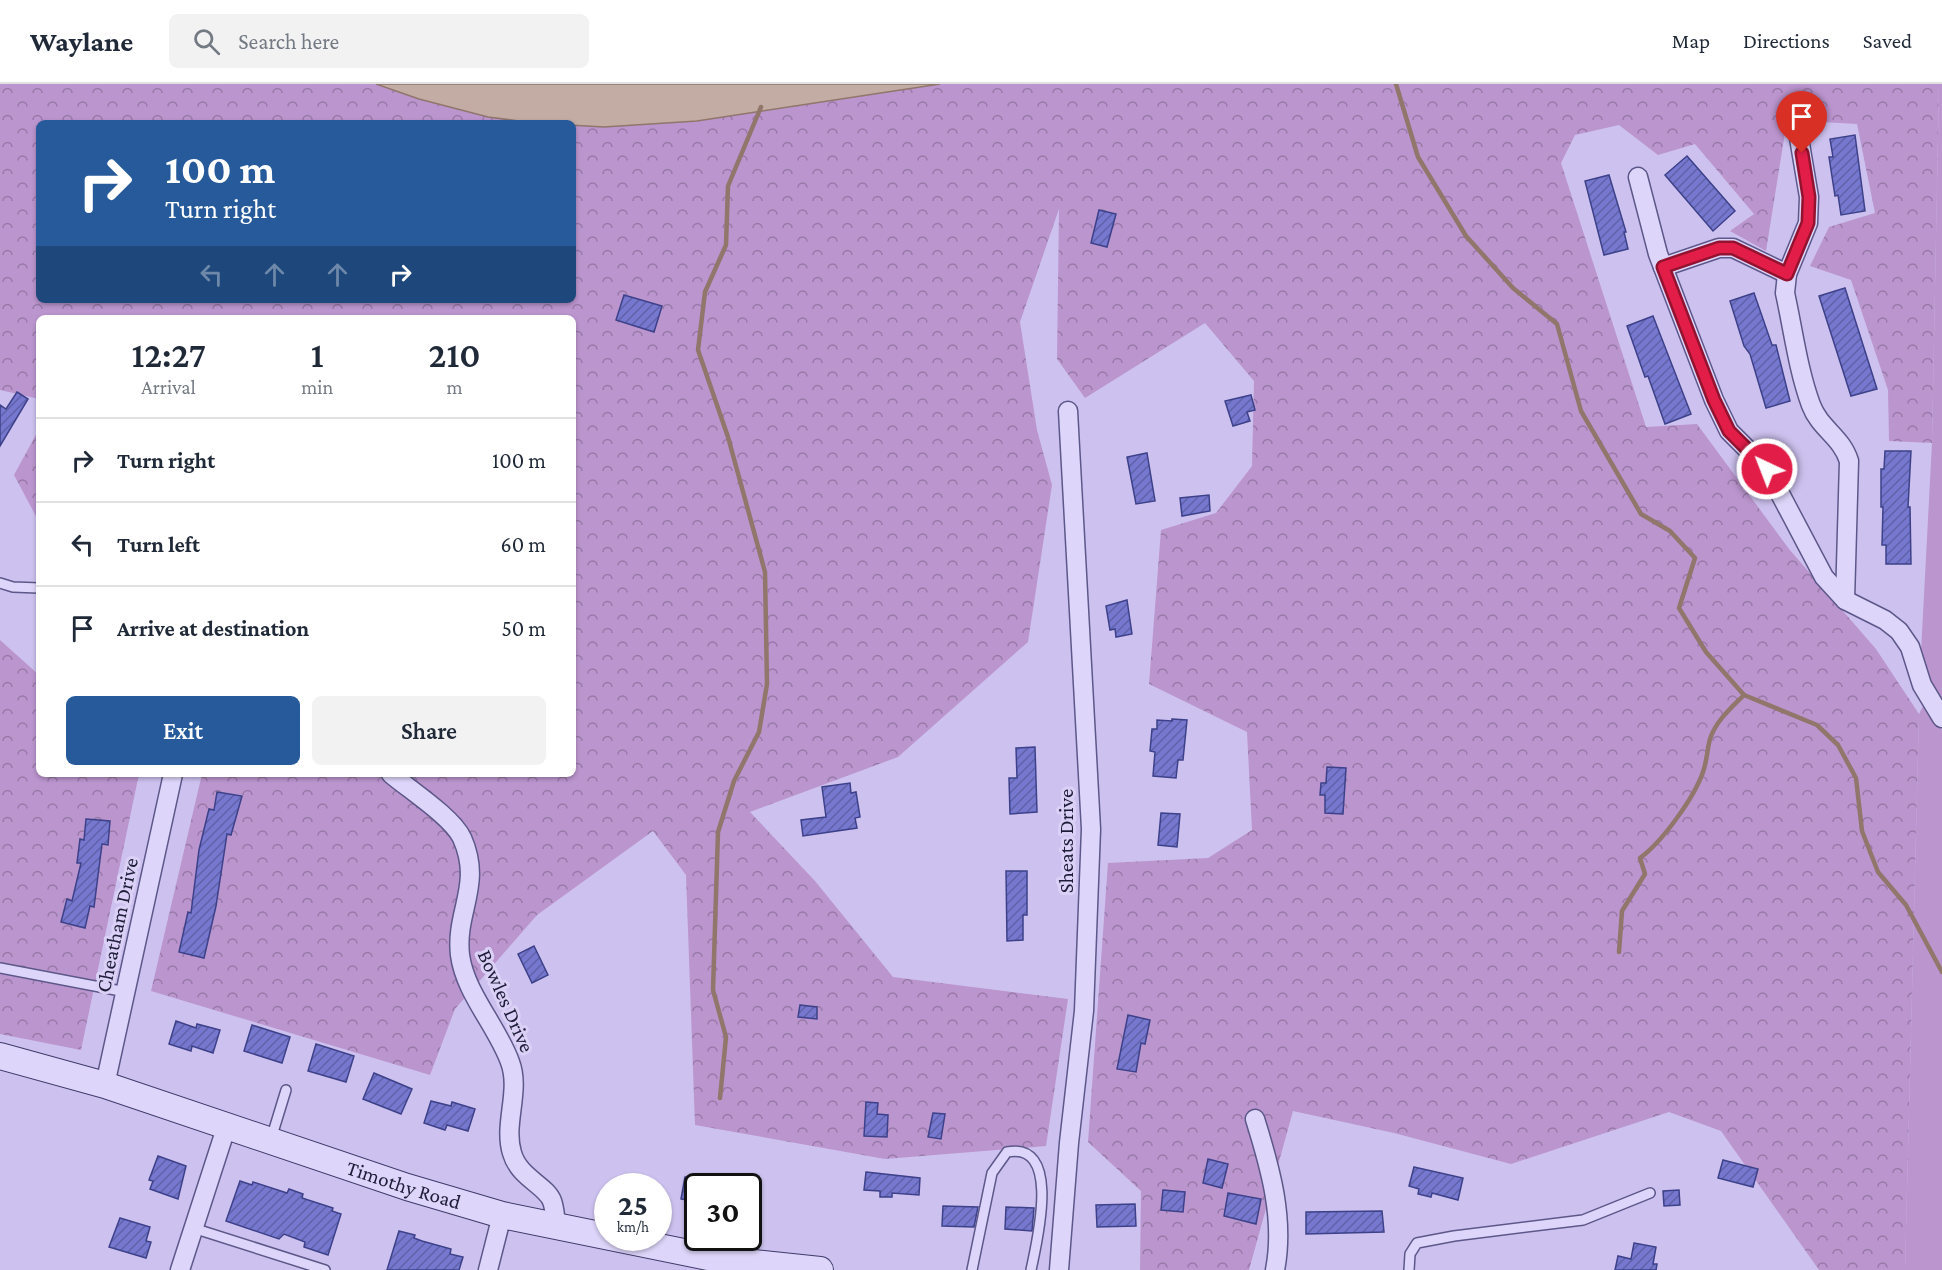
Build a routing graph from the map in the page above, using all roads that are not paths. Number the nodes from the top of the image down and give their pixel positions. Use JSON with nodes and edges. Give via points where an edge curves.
{"nodes":[{"id":1,"x":1798,"y":132,"type":"dead end"},
{"id":2,"x":1638,"y":177,"type":"dead end"},
{"id":3,"x":1663,"y":267,"type":"junction"},
{"id":4,"x":1787,"y":274,"type":"junction"},
{"id":5,"x":1068,"y":411,"type":"dead end"},
{"id":6,"x":0,"y":583,"type":"edge"},
{"id":7,"x":36,"y":588,"type":"edge"},
{"id":8,"x":1845,"y":600,"type":"junction"},
{"id":9,"x":1942,"y":718,"type":"edge"},
{"id":10,"x":172,"y":777,"type":"edge"},
{"id":11,"x":396,"y":777,"type":"edge"},
{"id":12,"x":0,"y":968,"type":"edge"},
{"id":13,"x":126,"y":992,"type":"junction"},
{"id":14,"x":0,"y":1056,"type":"edge"},
{"id":15,"x":105,"y":1085,"type":"junction"},
{"id":16,"x":286,"y":1090,"type":"dead end"},
{"id":17,"x":1255,"y":1119,"type":"dead end"},
{"id":18,"x":227,"y":1125,"type":"junction"},
{"id":19,"x":270,"y":1141,"type":"junction"},
{"id":20,"x":1650,"y":1192,"type":"dead end"},
{"id":21,"x":502,"y":1215,"type":"junction"},
{"id":22,"x":192,"y":1228,"type":"junction"},
{"id":23,"x":557,"y":1228,"type":"junction"},
{"id":24,"x":717,"y":1264,"type":"edge"},
{"id":25,"x":180,"y":1270,"type":"edge"},
{"id":26,"x":325,"y":1270,"type":"edge"},
{"id":27,"x":488,"y":1270,"type":"edge"},
{"id":28,"x":820,"y":1270,"type":"edge"},
{"id":29,"x":972,"y":1270,"type":"edge"},
{"id":30,"x":1031,"y":1270,"type":"edge"},
{"id":31,"x":1059,"y":1270,"type":"edge"},
{"id":32,"x":1275,"y":1270,"type":"edge"},
{"id":33,"x":1408,"y":1270,"type":"edge"}],
"edges":[{"from":1,"to":4,"type":"street","via":[[1809,197],[1808,223]]},
{"from":2,"to":3,"type":"street"},
{"from":3,"to":4,"type":"street","via":[[1719,248],[1733,248]]},
{"from":3,"to":8,"type":"street","via":[[1729,431],[1767,469],[1824,577]]},
{"from":4,"to":8,"type":"street","via":[[1785,293],[1812,407],[1822,424],[1844,446],[1849,461]]},
{"from":5,"to":31,"type":"street","name":"Sheats Drive","via":[[1092,829],[1084,1011]]},
{"from":6,"to":7,"type":"lane"},
{"from":8,"to":9,"type":"street","via":[[1886,620],[1899,631],[1910,646],[1922,685]]},
{"from":10,"to":13,"type":"street","name":"Cheatham Drive"},
{"from":11,"to":23,"type":"street","name":"Bowles Drive","via":[[451,824],[466,849],[471,886],[459,938],[463,967],[510,1062],[511,1151],[524,1175],[552,1199]]},
{"from":12,"to":13,"type":"lane"},
{"from":13,"to":15,"type":"street","name":"Cheatham Drive"},
{"from":14,"to":15,"type":"main road","name":"Timothy Road"},
{"from":15,"to":18,"type":"main road","name":"Timothy Road"},
{"from":16,"to":19,"type":"lane"},
{"from":17,"to":32,"type":"street","via":[[1274,1180],[1278,1256]]},
{"from":18,"to":19,"type":"main road","name":"Timothy Road"},
{"from":18,"to":22,"type":"street"},
{"from":19,"to":21,"type":"main road","name":"Timothy Road"},
{"from":20,"to":33,"type":"lane","via":[[1583,1220],[1417,1243],[1410,1254]]},
{"from":21,"to":23,"type":"main road","name":"Timothy Road"},
{"from":21,"to":27,"type":"street"},
{"from":22,"to":25,"type":"street"},
{"from":22,"to":26,"type":"lane"},
{"from":23,"to":24,"type":"main road","name":"Timothy Road"},
{"from":24,"to":28,"type":"main road","name":"Timothy Road"},
{"from":29,"to":30,"type":"lane","via":[[992,1173],[1007,1152],[1019,1149],[1038,1163],[1041,1175],[1039,1236]]}]}
